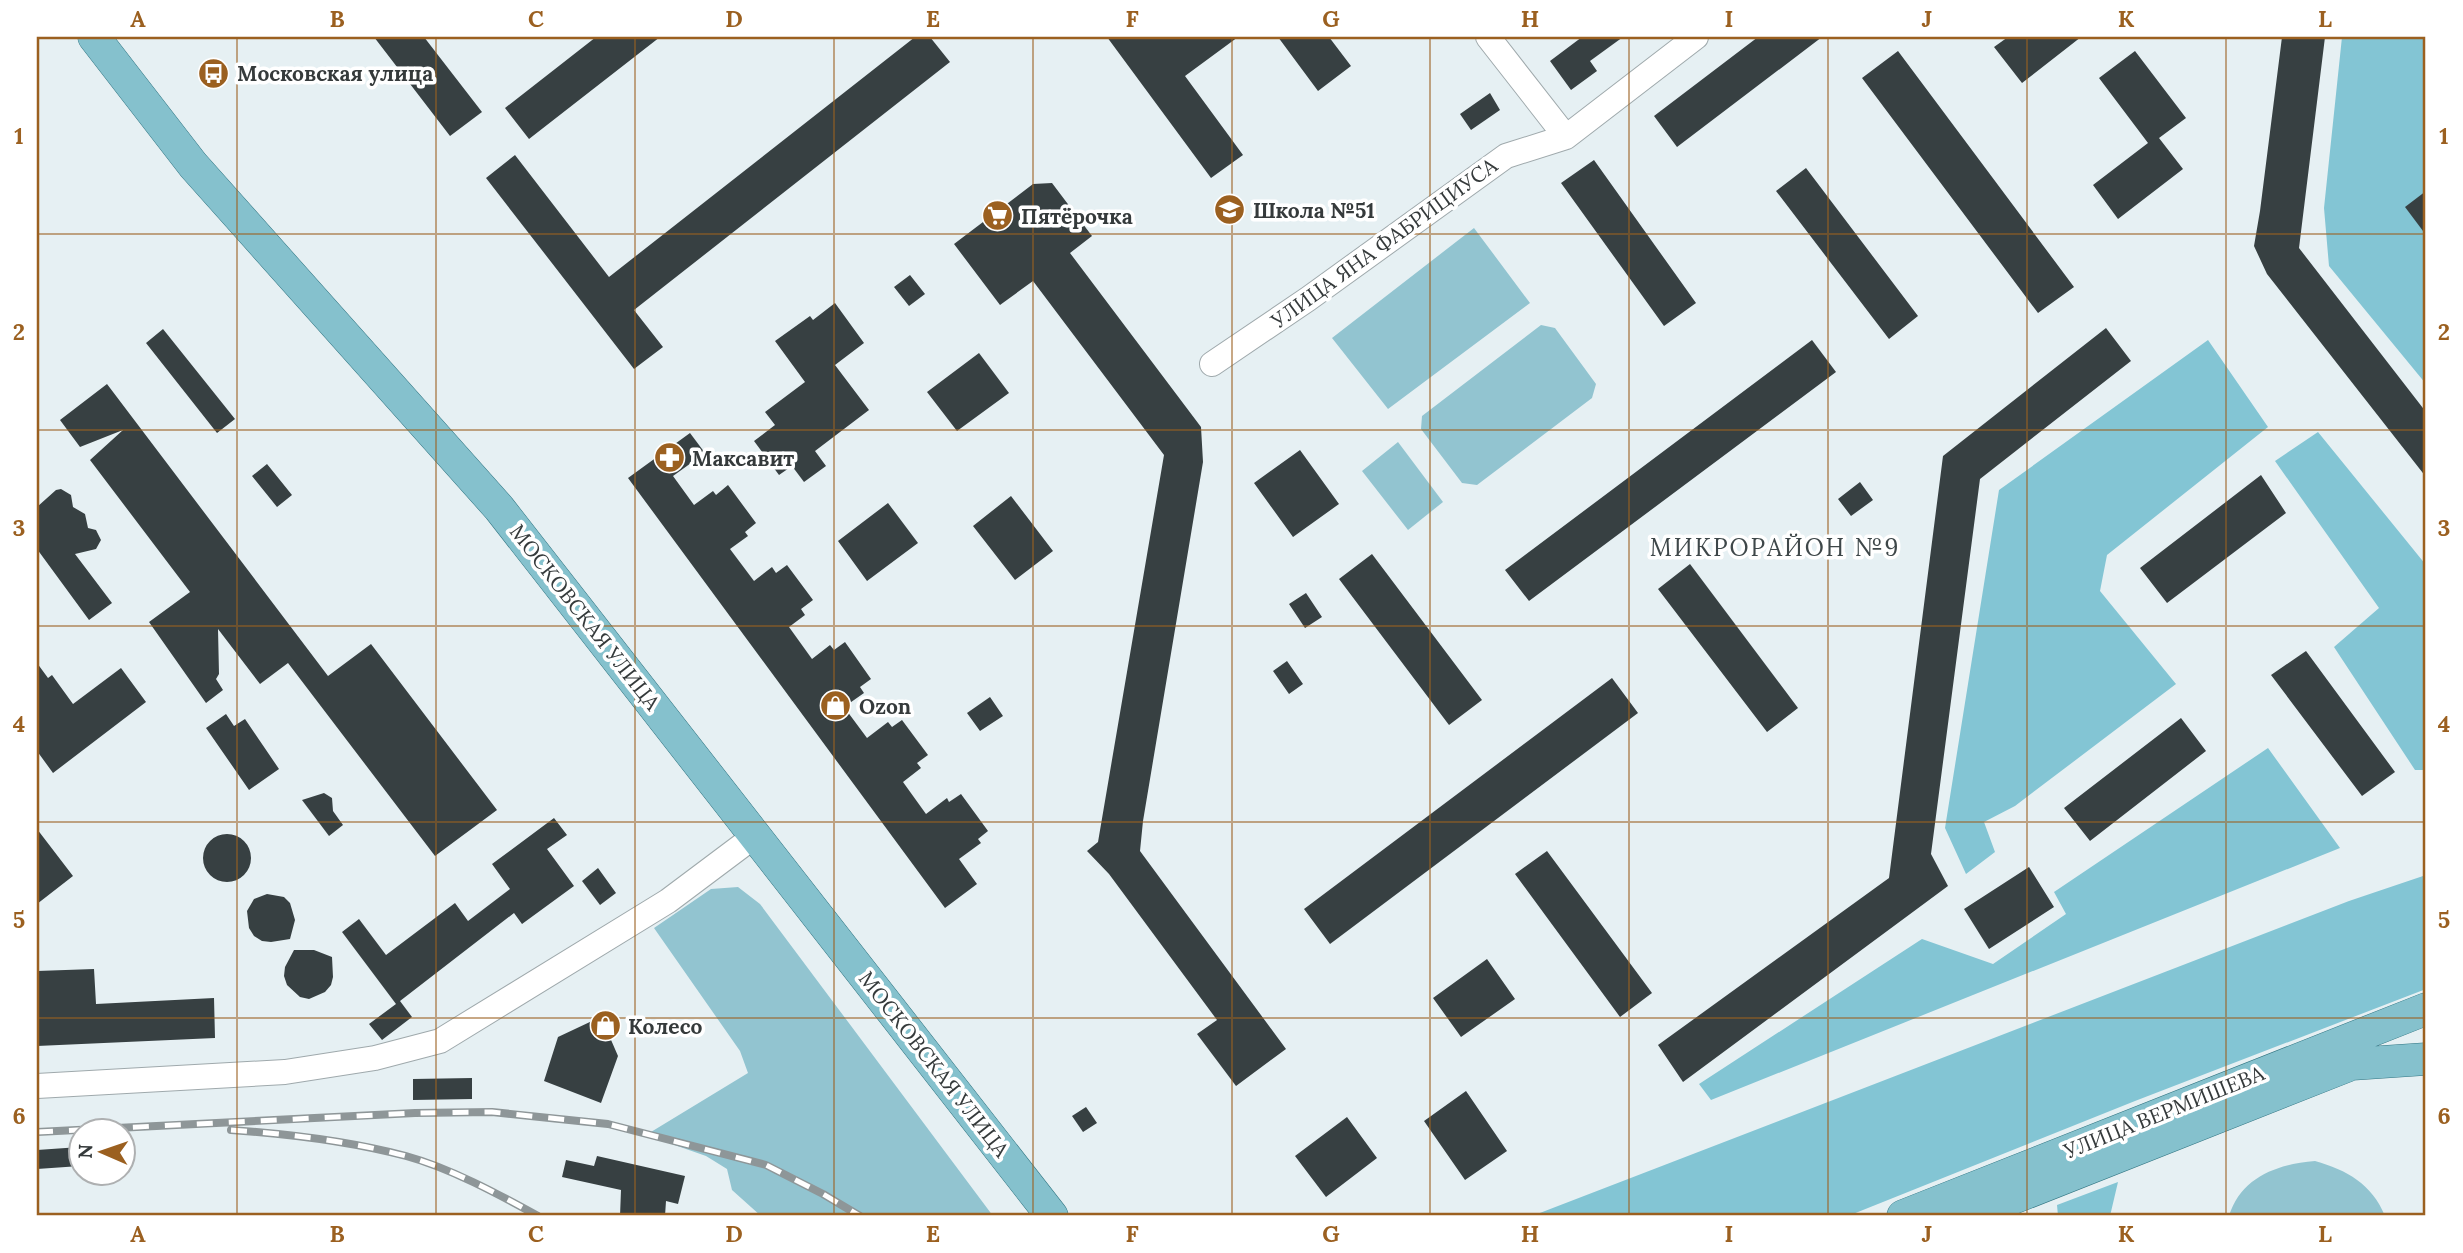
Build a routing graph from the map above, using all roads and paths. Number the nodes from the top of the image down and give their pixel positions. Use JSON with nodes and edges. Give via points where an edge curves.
{"nodes":[{"id":1,"x":94,"y":37,"type":"edge"},
{"id":2,"x":1488,"y":37,"type":"edge"},
{"id":3,"x":1696,"y":37,"type":"edge"},
{"id":4,"x":1566,"y":137,"type":"junction"},
{"id":5,"x":1212,"y":363,"type":"dead end"},
{"id":6,"x":756,"y":835,"type":"junction"},
{"id":7,"x":2426,"y":1009,"type":"edge"},
{"id":8,"x":2426,"y":1059,"type":"edge"},
{"id":9,"x":37,"y":1086,"type":"edge"},
{"id":10,"x":1052,"y":1216,"type":"edge"},
{"id":11,"x":1903,"y":1216,"type":"edge"},
{"id":12,"x":1968,"y":1216,"type":"edge"}],
"edges":[{"from":1,"to":6,"type":"main road","name":"МОСКОВСКАЯ УЛИЦА","via":[[193,164],[499,508]]},
{"from":2,"to":4,"type":"street"},
{"from":3,"to":4,"type":"street","name":"УЛИЦА ЯНА ФАБРИЦИУСА"},
{"from":4,"to":5,"type":"street","name":"УЛИЦА ЯНА ФАБРИЦИУСА","via":[[1506,156]]},
{"from":6,"to":9,"type":"street","via":[[668,901],[440,1041],[375,1058],[285,1072]]},
{"from":6,"to":10,"type":"main road","name":"МОСКОВСКАЯ УЛИЦА"},
{"from":7,"to":11,"type":"main road","name":"УЛИЦА ВЕРМИШЕВА"},
{"from":8,"to":12,"type":"main road","name":"УЛИЦА ВЕРМИШЕВА","via":[[2352,1064]]}]}
